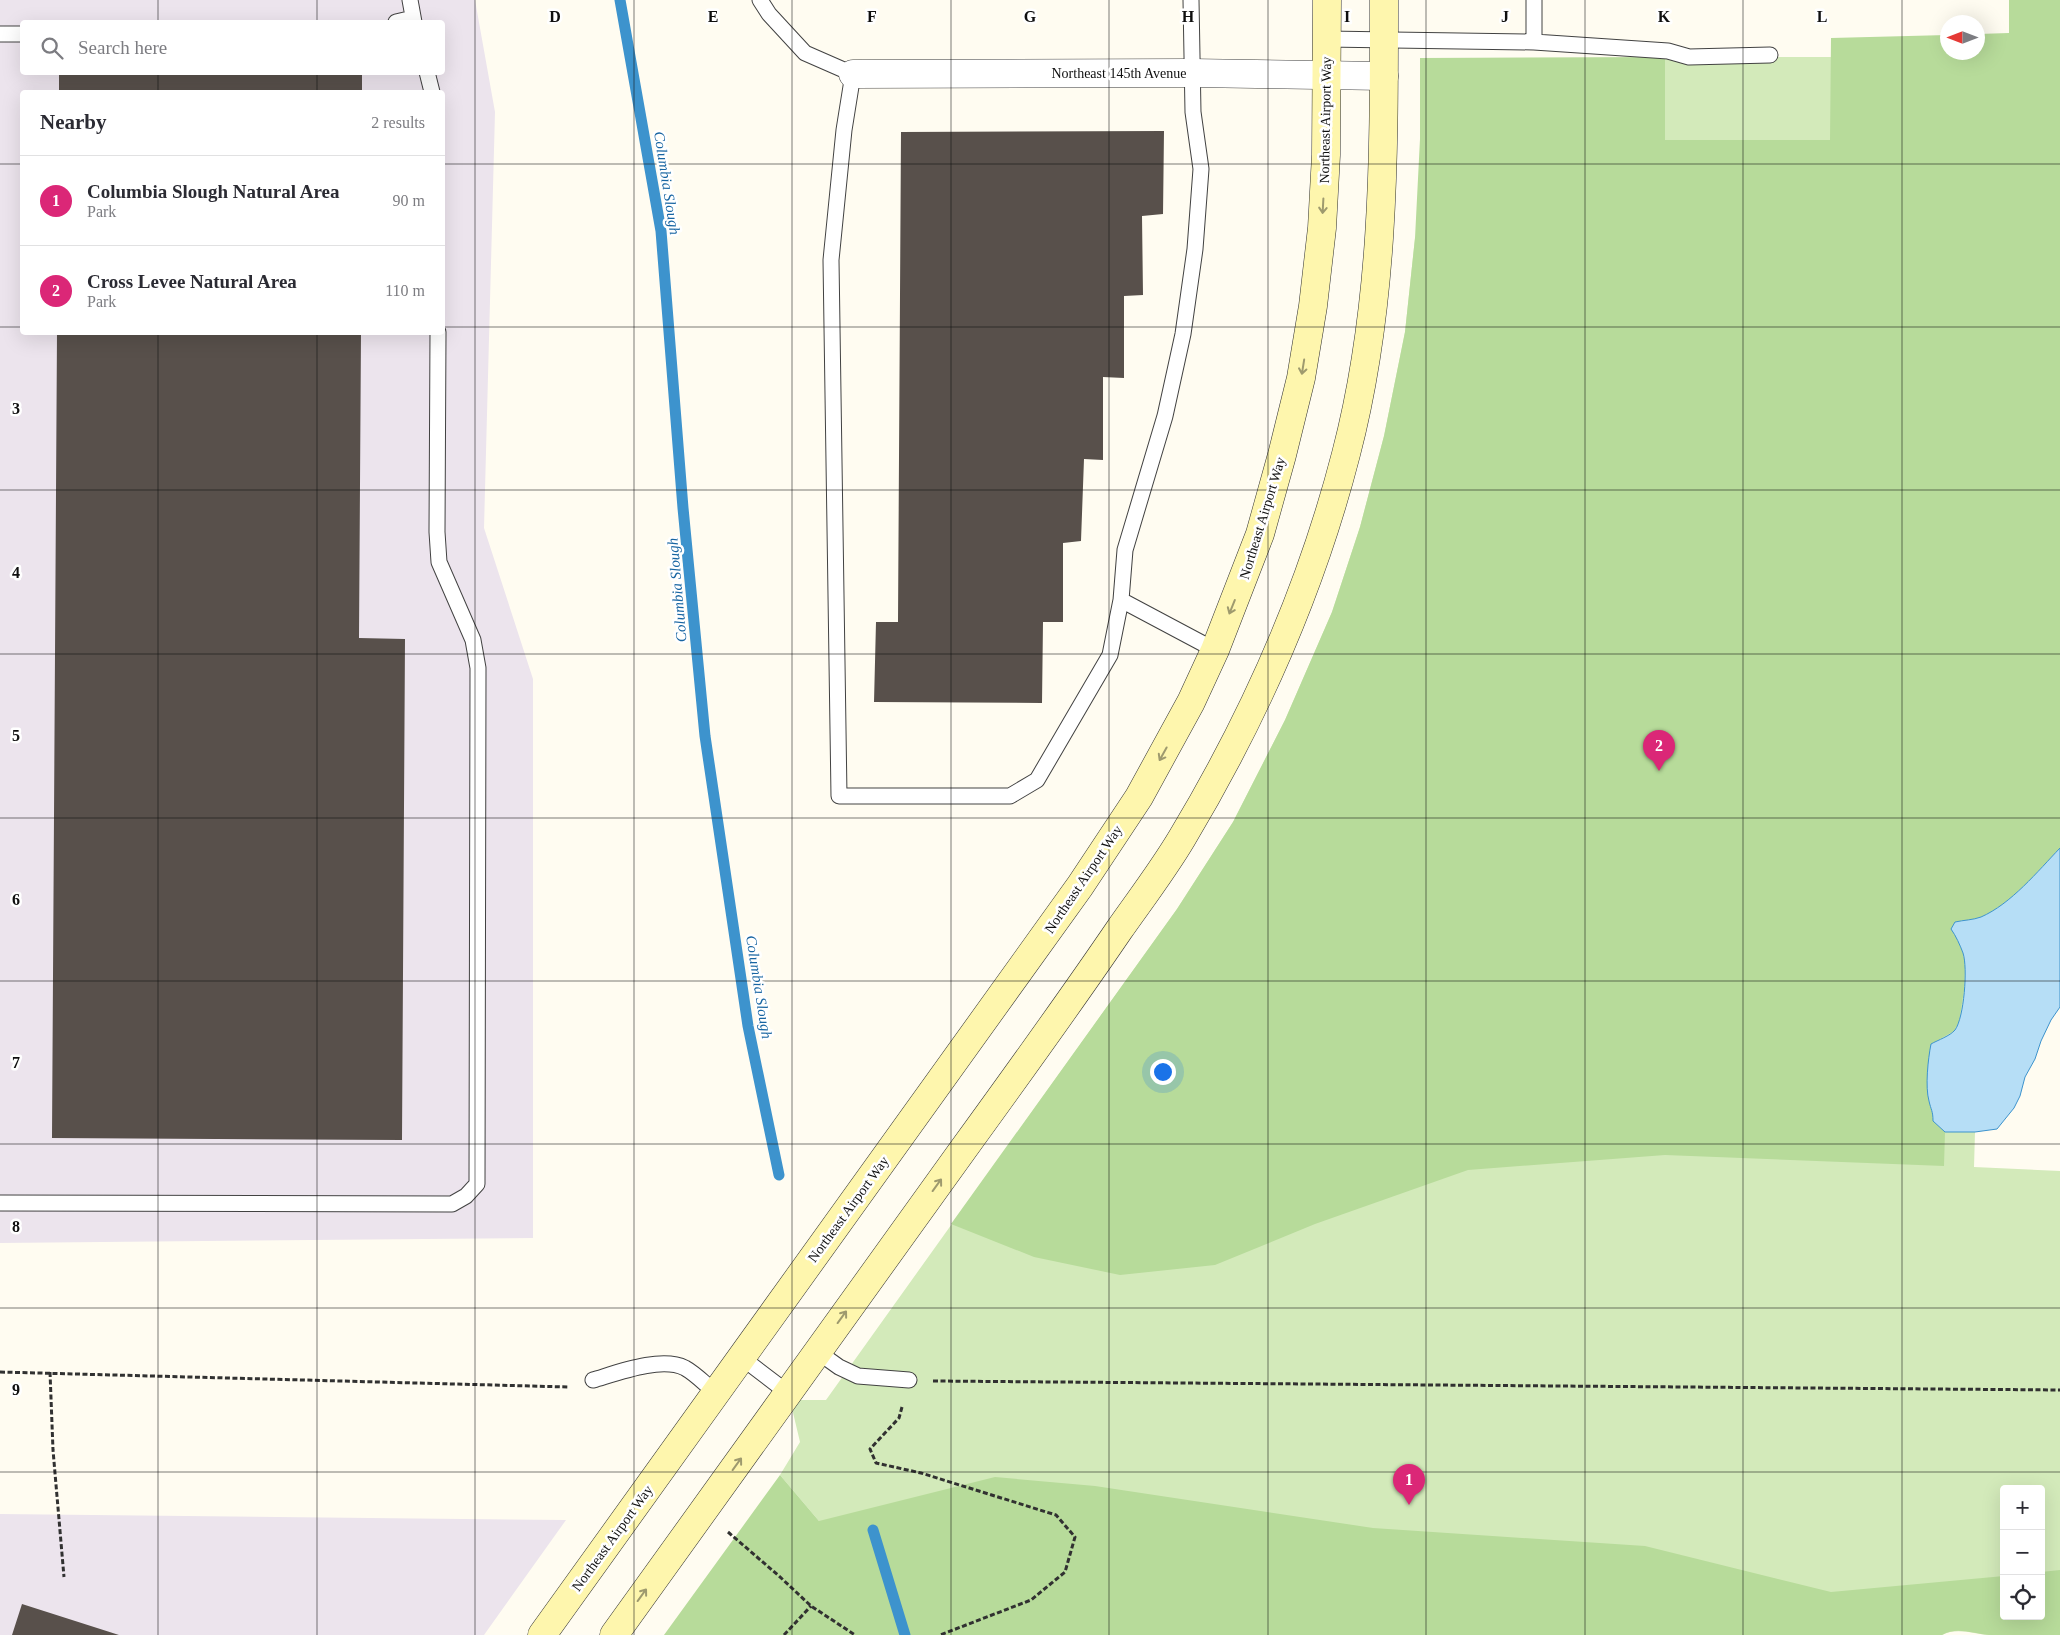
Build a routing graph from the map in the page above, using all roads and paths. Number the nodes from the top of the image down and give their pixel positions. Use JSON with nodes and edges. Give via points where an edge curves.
{"nodes":[{"id":1,"x":410,"y":0,"type":"edge"},
{"id":2,"x":760,"y":0,"type":"edge"},
{"id":3,"x":1191,"y":0,"type":"edge"},
{"id":4,"x":1326,"y":0,"type":"edge"},
{"id":5,"x":1384,"y":0,"type":"edge"},
{"id":6,"x":1534,"y":0,"type":"edge"},
{"id":7,"x":413,"y":20,"type":"edge"},
{"id":8,"x":0,"y":34,"type":"edge"},
{"id":9,"x":20,"y":34,"type":"edge"},
{"id":10,"x":1326,"y":39,"type":"junction"},
{"id":11,"x":1384,"y":40,"type":"junction"},
{"id":12,"x":1534,"y":42,"type":"junction"},
{"id":13,"x":1770,"y":55,"type":"dead end"},
{"id":14,"x":1192,"y":73,"type":"junction"},
{"id":15,"x":853,"y":74,"type":"junction"},
{"id":16,"x":428,"y":75,"type":"edge"},
{"id":17,"x":1326,"y":75,"type":"junction"},
{"id":18,"x":1384,"y":76,"type":"junction"},
{"id":19,"x":432,"y":90,"type":"edge"},
{"id":20,"x":438,"y":335,"type":"edge"},
{"id":21,"x":1121,"y":600,"type":"junction"},
{"id":22,"x":1215,"y":650,"type":"junction"},
{"id":23,"x":0,"y":1203,"type":"edge"},
{"id":24,"x":818,"y":1352,"type":"junction"},
{"id":25,"x":741,"y":1357,"type":"junction"},
{"id":26,"x":0,"y":1372,"type":"edge"},
{"id":27,"x":50,"y":1372,"type":"junction"},
{"id":28,"x":593,"y":1380,"type":"joint"},
{"id":29,"x":909,"y":1380,"type":"junction"},
{"id":30,"x":2060,"y":1390,"type":"edge"},
{"id":31,"x":716,"y":1393,"type":"junction"},
{"id":32,"x":788,"y":1393,"type":"junction"},
{"id":33,"x":703,"y":1511,"type":"junction"},
{"id":34,"x":64,"y":1577,"type":"dead end"},
{"id":35,"x":811,"y":1606,"type":"junction"},
{"id":36,"x":542,"y":1635,"type":"edge"},
{"id":37,"x":614,"y":1635,"type":"edge"},
{"id":38,"x":784,"y":1635,"type":"edge"},
{"id":39,"x":855,"y":1635,"type":"edge"},
{"id":40,"x":940,"y":1635,"type":"edge"}],
"edges":[{"from":1,"to":7,"type":"lane"},
{"from":2,"to":15,"type":"lane","via":[[804,53]]},
{"from":3,"to":14,"type":"lane"},
{"from":4,"to":10,"type":"main road","name":"Northeast Airport Way"},
{"from":5,"to":11,"type":"main road"},
{"from":6,"to":12,"type":"lane"},
{"from":8,"to":9,"type":"lane"},
{"from":10,"to":11,"type":"lane"},
{"from":10,"to":17,"type":"main road","name":"Northeast Airport Way"},
{"from":11,"to":12,"type":"lane"},
{"from":11,"to":18,"type":"main road"},
{"from":12,"to":13,"type":"lane","via":[[1668,51],[1689,57]]},
{"from":14,"to":15,"type":"street","name":"Northeast 145th Avenue"},
{"from":14,"to":17,"type":"street","name":"Northeast 145th Avenue"},
{"from":14,"to":21,"type":"lane","via":[[1193,112],[1201,168],[1195,249],[1183,334],[1165,416],[1125,550]]},
{"from":15,"to":21,"type":"lane","via":[[831,260],[839,796],[1010,796],[1037,780],[1110,655]]},
{"from":16,"to":19,"type":"lane"},
{"from":17,"to":18,"type":"street","name":"Northeast 145th Avenue"},
{"from":17,"to":22,"type":"main road","name":"Northeast Airport Way","one_way":true,"via":[[1322,228],[1301,378],[1260,534]]},
{"from":24,"to":18,"type":"main road","one_way":true,"via":[[1075,994],[1178,844],[1263,689],[1327,521],[1347,453],[1363,380],[1373,319],[1379,246]]},
{"from":20,"to":23,"type":"lane","via":[[437,532],[440,562],[473,640],[478,668],[477,1184],[452,1204]]},
{"from":21,"to":22,"type":"lane"},
{"from":22,"to":25,"type":"main road","name":"Northeast Airport Way","one_way":true,"via":[[1191,702],[1139,797],[1080,886]]},
{"from":24,"to":29,"type":"lane","via":[[858,1376]]},
{"from":24,"to":32,"type":"main road"},
{"from":25,"to":31,"type":"main road","name":"Northeast Airport Way"},
{"from":25,"to":32,"type":"lane"},
{"from":26,"to":27,"type":"path"},
{"from":27,"to":28,"type":"path","via":[[565,1388]]},
{"from":27,"to":34,"type":"path"},
{"from":28,"to":31,"type":"lane","via":[[642,1366],[670,1364],[685,1368]]},
{"from":29,"to":30,"type":"path"},
{"from":29,"to":40,"type":"path","via":[[899,1418],[870,1449],[876,1463],[1056,1514],[1075,1537],[1065,1572],[1031,1600]]},
{"from":31,"to":36,"type":"main road","name":"Northeast Airport Way"},
{"from":33,"to":32,"type":"main road","one_way":true},
{"from":33,"to":35,"type":"path"},
{"from":37,"to":33,"type":"main road","one_way":true},
{"from":35,"to":38,"type":"path"},
{"from":35,"to":39,"type":"path"}]}
